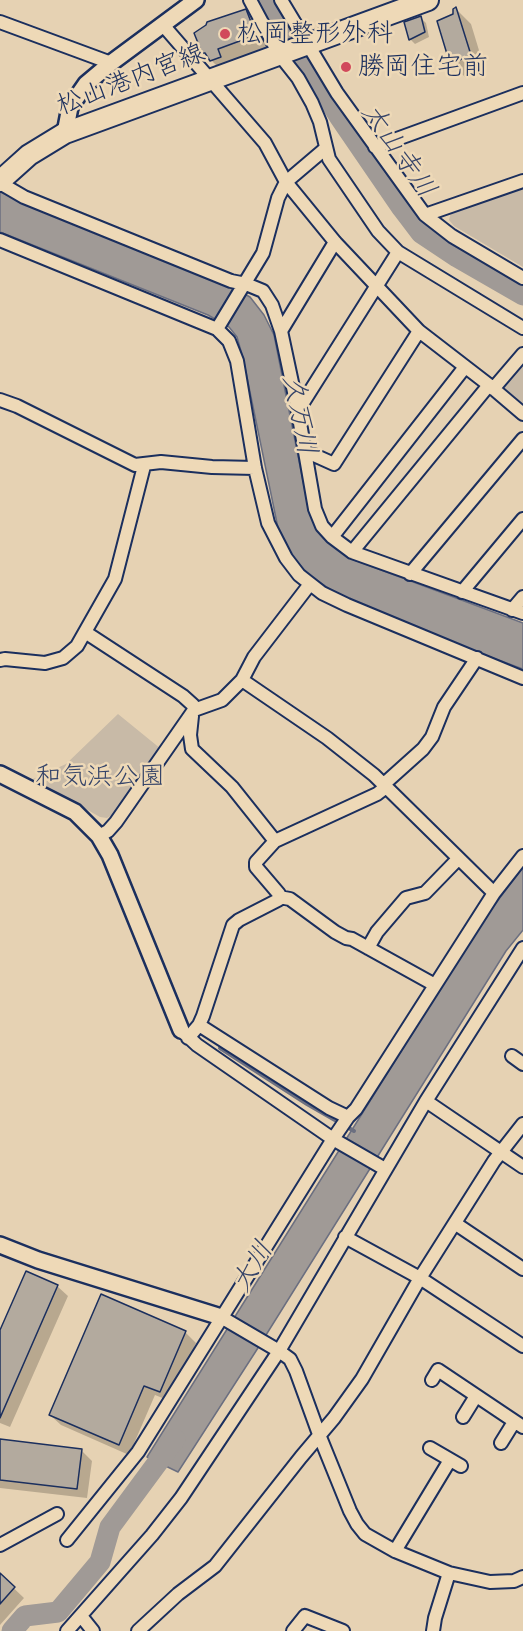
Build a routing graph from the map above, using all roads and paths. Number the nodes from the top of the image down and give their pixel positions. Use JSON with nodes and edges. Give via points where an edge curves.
{"nodes":[{"id":1,"x":196,"y":0,"type":"edge"},
{"id":2,"x":250,"y":0,"type":"edge"},
{"id":3,"x":281,"y":0,"type":"edge"},
{"id":4,"x":428,"y":0,"type":"edge"},
{"id":5,"x":0,"y":22,"type":"edge"},
{"id":6,"x":163,"y":25,"type":"junction"},
{"id":7,"x":293,"y":49,"type":"junction"},
{"id":8,"x":111,"y":63,"type":"junction"},
{"id":9,"x":209,"y":79,"type":"junction"},
{"id":10,"x":523,"y":93,"type":"edge"},
{"id":11,"x":65,"y":133,"type":"junction"},
{"id":12,"x":375,"y":147,"type":"junction"},
{"id":13,"x":326,"y":148,"type":"junction"},
{"id":14,"x":523,"y":181,"type":"edge"},
{"id":15,"x":0,"y":182,"type":"edge"},
{"id":16,"x":286,"y":182,"type":"junction"},
{"id":17,"x":425,"y":215,"type":"junction"},
{"id":18,"x":0,"y":240,"type":"edge"},
{"id":19,"x":335,"y":242,"type":"junction"},
{"id":20,"x":398,"y":252,"type":"junction"},
{"id":21,"x":523,"y":278,"type":"edge"},
{"id":22,"x":376,"y":286,"type":"junction"},
{"id":23,"x":244,"y":287,"type":"junction"},
{"id":24,"x":218,"y":326,"type":"junction"},
{"id":25,"x":523,"y":328,"type":"edge"},
{"id":26,"x":281,"y":331,"type":"junction"},
{"id":27,"x":419,"y":331,"type":"junction"},
{"id":28,"x":523,"y":354,"type":"edge"},
{"id":29,"x":465,"y":368,"type":"junction"},
{"id":30,"x":491,"y":387,"type":"junction"},
{"id":31,"x":0,"y":400,"type":"edge"},
{"id":32,"x":297,"y":405,"type":"junction"},
{"id":33,"x":523,"y":414,"type":"edge"},
{"id":34,"x":523,"y":440,"type":"edge"},
{"id":35,"x":306,"y":455,"type":"junction"},
{"id":36,"x":144,"y":466,"type":"junction"},
{"id":37,"x":255,"y":468,"type":"junction"},
{"id":38,"x":523,"y":519,"type":"edge"},
{"id":39,"x":332,"y":537,"type":"junction"},
{"id":40,"x":352,"y":552,"type":"junction"},
{"id":41,"x":410,"y":574,"type":"junction"},
{"id":42,"x":310,"y":584,"type":"junction"},
{"id":43,"x":462,"y":592,"type":"junction"},
{"id":44,"x":523,"y":597,"type":"edge"},
{"id":45,"x":518,"y":612,"type":"edge"},
{"id":46,"x":85,"y":632,"type":"junction"},
{"id":47,"x":477,"y":658,"type":"junction"},
{"id":48,"x":0,"y":660,"type":"edge"},
{"id":49,"x":523,"y":678,"type":"edge"},
{"id":50,"x":242,"y":680,"type":"junction"},
{"id":51,"x":193,"y":713,"type":"junction"},
{"id":52,"x":171,"y":745,"type":"junction"},
{"id":53,"x":192,"y":748,"type":"junction"},
{"id":54,"x":0,"y":774,"type":"edge"},
{"id":55,"x":385,"y":786,"type":"junction"},
{"id":56,"x":99,"y":836,"type":"junction"},
{"id":57,"x":276,"y":841,"type":"junction"},
{"id":58,"x":523,"y":856,"type":"edge"},
{"id":59,"x":458,"y":859,"type":"junction"},
{"id":60,"x":494,"y":892,"type":"junction"},
{"id":61,"x":279,"y":897,"type":"junction"},
{"id":62,"x":368,"y":948,"type":"junction"},
{"id":63,"x":523,"y":948,"type":"edge"},
{"id":64,"x":435,"y":985,"type":"junction"},
{"id":65,"x":199,"y":1025,"type":"junction"},
{"id":66,"x":184,"y":1034,"type":"junction"},
{"id":67,"x":512,"y":1056,"type":"dead end"},
{"id":68,"x":523,"y":1064,"type":"edge"},
{"id":69,"x":426,"y":1101,"type":"junction"},
{"id":70,"x":347,"y":1118,"type":"junction"},
{"id":71,"x":523,"y":1124,"type":"edge"},
{"id":72,"x":336,"y":1137,"type":"junction"},
{"id":73,"x":501,"y":1152,"type":"junction"},
{"id":74,"x":523,"y":1167,"type":"edge"},
{"id":75,"x":383,"y":1168,"type":"junction"},
{"id":76,"x":456,"y":1224,"type":"junction"},
{"id":77,"x":345,"y":1237,"type":"junction"},
{"id":78,"x":0,"y":1245,"type":"edge"},
{"id":79,"x":523,"y":1269,"type":"edge"},
{"id":80,"x":420,"y":1278,"type":"junction"},
{"id":81,"x":223,"y":1318,"type":"junction"},
{"id":82,"x":523,"y":1346,"type":"edge"},
{"id":83,"x":276,"y":1349,"type":"junction"},
{"id":84,"x":432,"y":1380,"type":"dead end"},
{"id":85,"x":476,"y":1396,"type":"junction"},
{"id":86,"x":463,"y":1417,"type":"dead end"},
{"id":87,"x":519,"y":1424,"type":"edge"},
{"id":88,"x":320,"y":1437,"type":"junction"},
{"id":89,"x":501,"y":1443,"type":"dead end"},
{"id":90,"x":430,"y":1448,"type":"dead end"},
{"id":91,"x":57,"y":1514,"type":"dead end"},
{"id":92,"x":67,"y":1540,"type":"dead end"},
{"id":93,"x":0,"y":1545,"type":"edge"},
{"id":94,"x":395,"y":1551,"type":"junction"},
{"id":95,"x":450,"y":1574,"type":"junction"},
{"id":96,"x":523,"y":1577,"type":"edge"},
{"id":97,"x":81,"y":1616,"type":"junction"},
{"id":98,"x":67,"y":1631,"type":"edge"},
{"id":99,"x":93,"y":1631,"type":"edge"},
{"id":100,"x":138,"y":1631,"type":"edge"},
{"id":101,"x":293,"y":1631,"type":"edge"},
{"id":102,"x":343,"y":1631,"type":"edge"},
{"id":103,"x":433,"y":1631,"type":"edge"}],
"edges":[{"from":1,"to":6,"type":"street"},
{"from":2,"to":7,"type":"street"},
{"from":3,"to":7,"type":"street"},
{"from":4,"to":7,"type":"main road","name":"松山港内宮線"},
{"from":5,"to":8,"type":"street"},
{"from":6,"to":8,"type":"street"},
{"from":6,"to":9,"type":"street"},
{"from":7,"to":9,"type":"main road","name":"松山港内宮線"},
{"from":7,"to":12,"type":"street","via":[[338,93]]},
{"from":7,"to":13,"type":"street","via":[[298,78],[320,122]]},
{"from":8,"to":11,"type":"street","via":[[78,94],[67,115]]},
{"from":9,"to":11,"type":"main road","name":"松山港内宮線"},
{"from":9,"to":16,"type":"street","via":[[265,143]]},
{"from":10,"to":12,"type":"street"},
{"from":11,"to":15,"type":"main road","name":"松山港内宮線","via":[[29,155]]},
{"from":12,"to":17,"type":"street"},
{"from":13,"to":16,"type":"street"},
{"from":13,"to":20,"type":"street","via":[[329,159],[378,231]]},
{"from":14,"to":17,"type":"street"},
{"from":15,"to":23,"type":"street","via":[[35,201]]},
{"from":16,"to":19,"type":"street"},
{"from":16,"to":23,"type":"street","via":[[263,253]]},
{"from":17,"to":21,"type":"street","via":[[452,236]]},
{"from":18,"to":24,"type":"street"},
{"from":19,"to":22,"type":"street"},
{"from":19,"to":26,"type":"street"},
{"from":20,"to":22,"type":"street"},
{"from":20,"to":25,"type":"street"},
{"from":22,"to":27,"type":"street"},
{"from":22,"to":32,"type":"street","via":[[304,401]]},
{"from":23,"to":24,"type":"street"},
{"from":23,"to":26,"type":"street","via":[[263,291]]},
{"from":24,"to":37,"type":"street","via":[[237,361]]},
{"from":26,"to":32,"type":"street"},
{"from":27,"to":29,"type":"street"},
{"from":27,"to":35,"type":"street","via":[[334,464]]},
{"from":28,"to":30,"type":"street"},
{"from":29,"to":30,"type":"street"},
{"from":29,"to":39,"type":"street"},
{"from":30,"to":33,"type":"street"},
{"from":30,"to":40,"type":"street"},
{"from":31,"to":36,"type":"street","via":[[126,462]]},
{"from":32,"to":35,"type":"street"},
{"from":34,"to":41,"type":"street"},
{"from":35,"to":39,"type":"street","via":[[315,509]]},
{"from":36,"to":37,"type":"street","via":[[161,462]]},
{"from":36,"to":46,"type":"street","via":[[115,579]]},
{"from":37,"to":42,"type":"street","via":[[272,535],[299,575]]},
{"from":38,"to":43,"type":"street"},
{"from":39,"to":40,"type":"street"},
{"from":40,"to":41,"type":"street"},
{"from":41,"to":43,"type":"street"},
{"from":42,"to":47,"type":"street","via":[[347,605]]},
{"from":42,"to":50,"type":"street","via":[[254,657]]},
{"from":43,"to":45,"type":"street"},
{"from":44,"to":45,"type":"street"},
{"from":46,"to":48,"type":"street","via":[[63,658],[45,663]]},
{"from":46,"to":51,"type":"street","via":[[190,701]]},
{"from":47,"to":49,"type":"street"},
{"from":47,"to":55,"type":"street","via":[[444,707],[432,737]]},
{"from":50,"to":51,"type":"street","via":[[222,700]]},
{"from":50,"to":55,"type":"street","via":[[327,738]]},
{"from":51,"to":52,"type":"street"},
{"from":51,"to":53,"type":"street"},
{"from":52,"to":53,"type":"street"},
{"from":52,"to":56,"type":"street","via":[[116,822]]},
{"from":53,"to":57,"type":"street","via":[[232,787]]},
{"from":54,"to":56,"type":"street","via":[[75,812]]},
{"from":55,"to":57,"type":"street","via":[[377,794]]},
{"from":55,"to":59,"type":"street"},
{"from":56,"to":66,"type":"street"},
{"from":57,"to":61,"type":"street","via":[[255,867]]},
{"from":58,"to":60,"type":"street"},
{"from":59,"to":60,"type":"street"},
{"from":59,"to":62,"type":"street","via":[[425,893],[406,898]]},
{"from":60,"to":64,"type":"street"},
{"from":61,"to":62,"type":"street","via":[[290,899],[335,932]]},
{"from":61,"to":65,"type":"street","via":[[233,925]]},
{"from":62,"to":64,"type":"street"},
{"from":63,"to":69,"type":"street"},
{"from":64,"to":70,"type":"street"},
{"from":65,"to":66,"type":"street"},
{"from":65,"to":70,"type":"street"},
{"from":66,"to":72,"type":"street"},
{"from":67,"to":68,"type":"street"},
{"from":69,"to":73,"type":"street"},
{"from":69,"to":75,"type":"street"},
{"from":70,"to":72,"type":"street"},
{"from":71,"to":73,"type":"street"},
{"from":72,"to":75,"type":"street"},
{"from":72,"to":81,"type":"street"},
{"from":73,"to":74,"type":"street"},
{"from":73,"to":76,"type":"street"},
{"from":75,"to":77,"type":"street"},
{"from":76,"to":79,"type":"street"},
{"from":76,"to":80,"type":"street"},
{"from":77,"to":80,"type":"street"},
{"from":77,"to":83,"type":"street"},
{"from":78,"to":81,"type":"street"},
{"from":80,"to":82,"type":"street"},
{"from":80,"to":88,"type":"street","via":[[362,1379]]},
{"from":81,"to":83,"type":"street"},
{"from":81,"to":92,"type":"street","via":[[138,1452]]},
{"from":83,"to":88,"type":"street","via":[[290,1359],[297,1371]]},
{"from":83,"to":97,"type":"street","via":[[181,1498]]},
{"from":84,"to":85,"type":"street","via":[[438,1370]]},
{"from":85,"to":86,"type":"street"},
{"from":85,"to":87,"type":"street"},
{"from":87,"to":89,"type":"street"},
{"from":88,"to":94,"type":"street","via":[[357,1524],[365,1534]]},
{"from":88,"to":100,"type":"street","via":[[215,1566]]},
{"from":90,"to":94,"type":"street","via":[[456,1463]]},
{"from":91,"to":93,"type":"street"},
{"from":94,"to":95,"type":"street"},
{"from":95,"to":96,"type":"street","via":[[490,1582]]},
{"from":95,"to":103,"type":"street"},
{"from":97,"to":98,"type":"street"},
{"from":97,"to":99,"type":"street"},
{"from":101,"to":102,"type":"street","via":[[304,1616]]}]}
